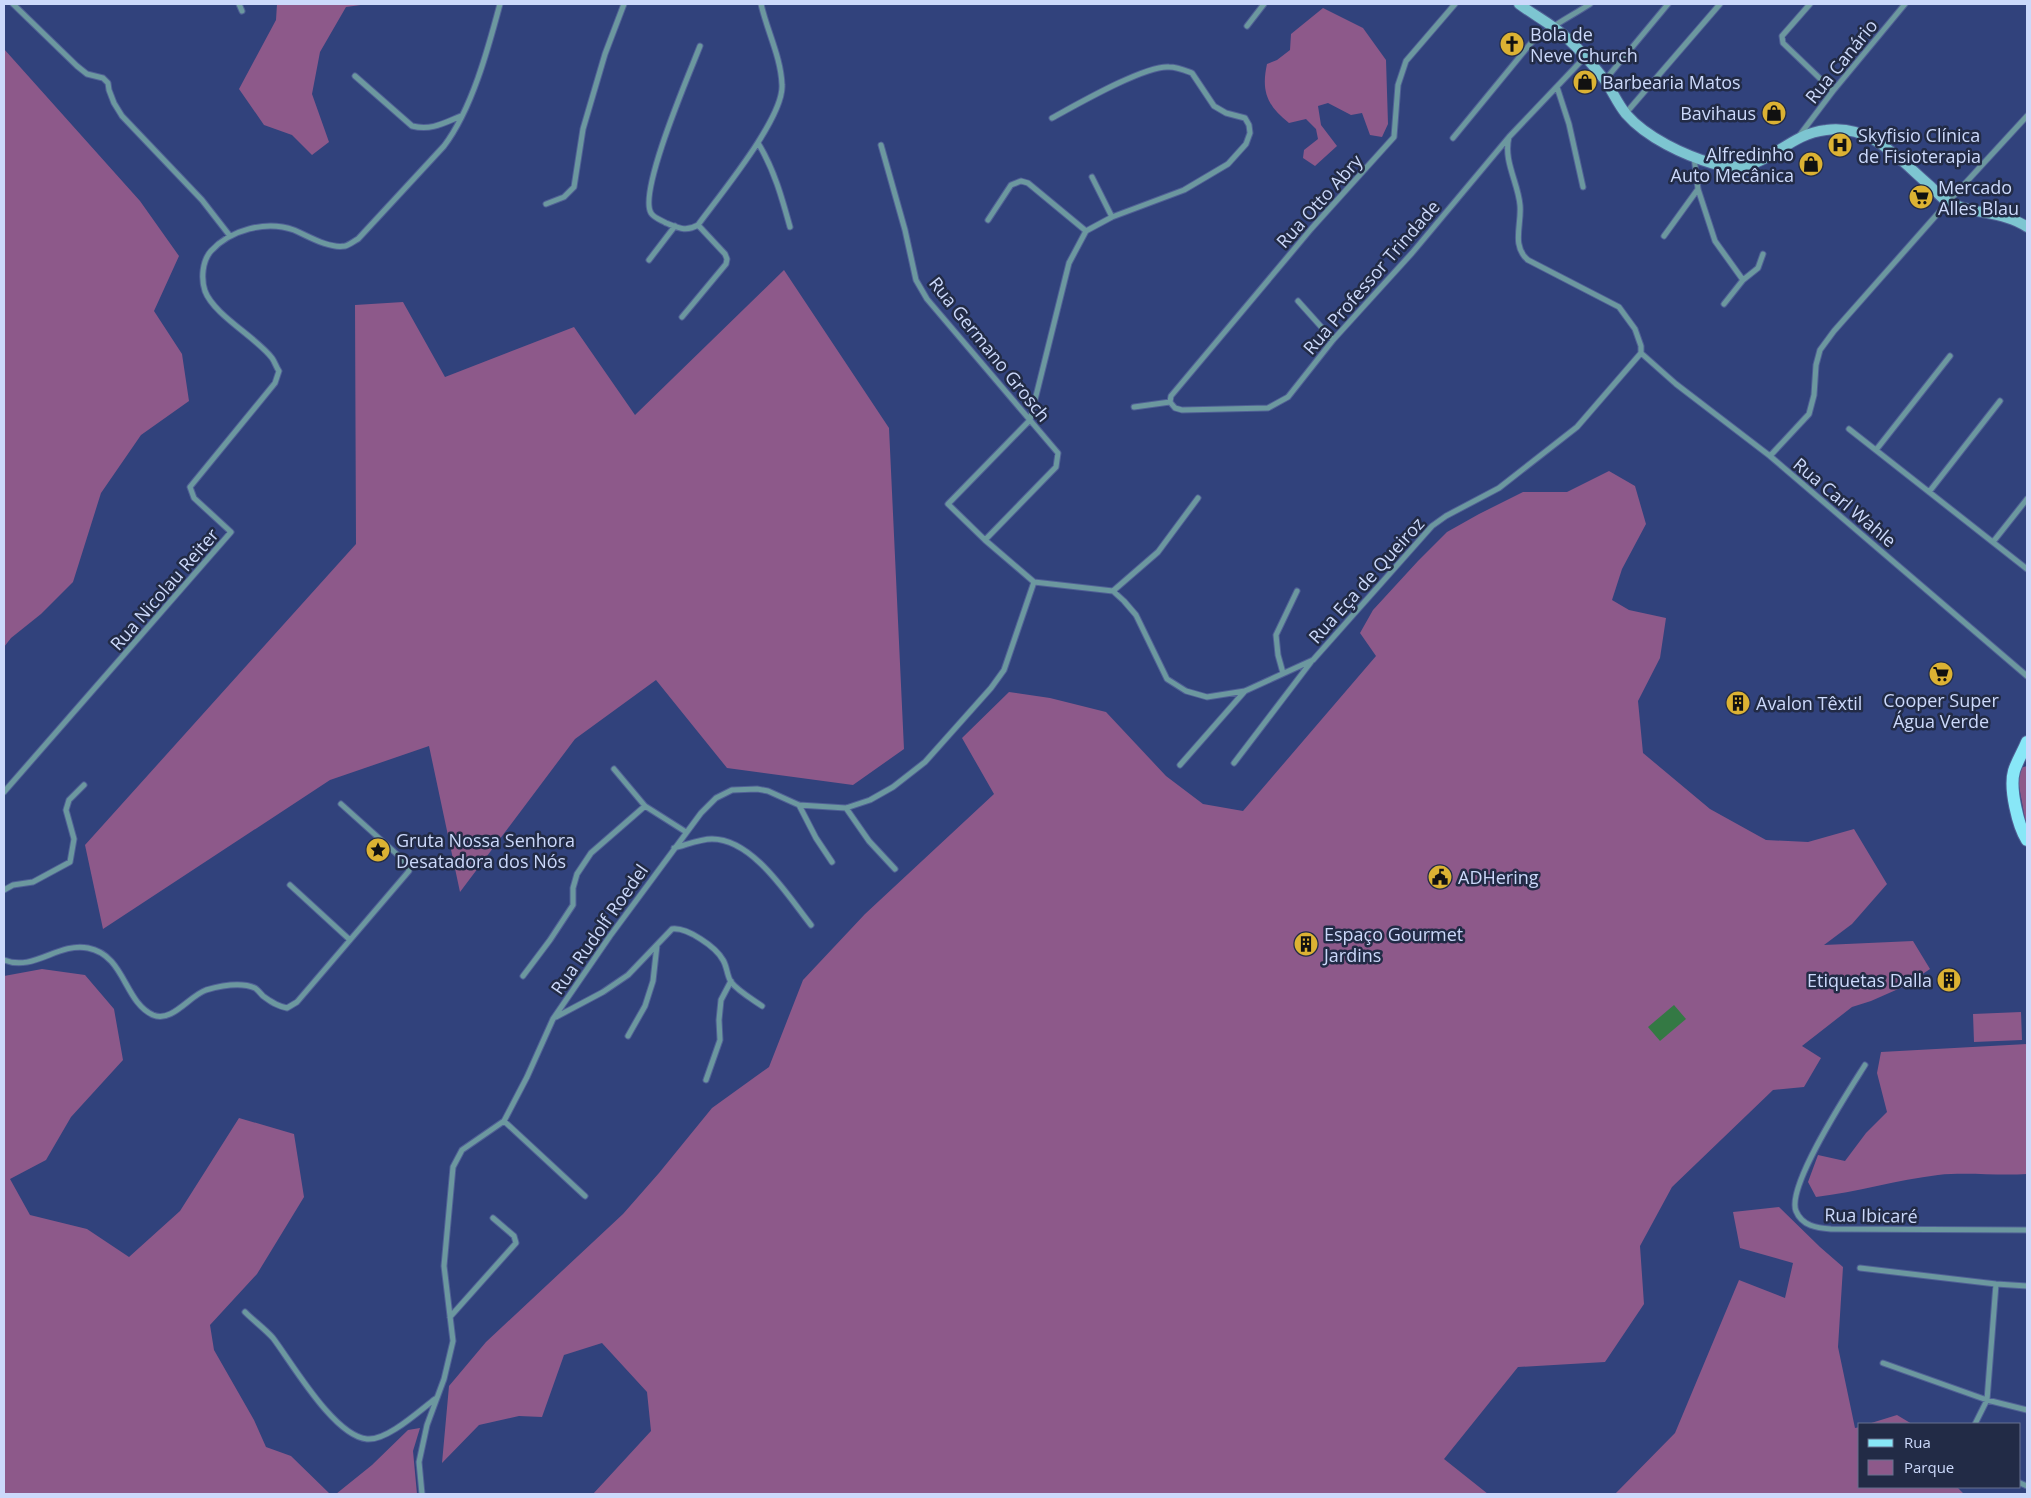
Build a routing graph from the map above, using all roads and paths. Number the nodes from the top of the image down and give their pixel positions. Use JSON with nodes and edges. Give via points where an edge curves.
{"nodes":[{"id":1,"x":14,"y":4,"type":"edge"},
{"id":2,"x":239,"y":4,"type":"edge"},
{"id":3,"x":500,"y":4,"type":"edge"},
{"id":4,"x":624,"y":4,"type":"edge"},
{"id":5,"x":761,"y":4,"type":"edge"},
{"id":6,"x":1264,"y":4,"type":"edge"},
{"id":7,"x":1455,"y":4,"type":"edge"},
{"id":8,"x":1519,"y":4,"type":"edge"},
{"id":9,"x":1590,"y":4,"type":"edge"},
{"id":10,"x":1668,"y":4,"type":"edge"},
{"id":11,"x":1720,"y":4,"type":"edge"},
{"id":12,"x":1810,"y":4,"type":"edge"},
{"id":13,"x":1906,"y":4,"type":"edge"},
{"id":14,"x":242,"y":11,"type":"dead end"},
{"id":15,"x":1247,"y":26,"type":"dead end"},
{"id":16,"x":1552,"y":26,"type":"junction"},
{"id":17,"x":700,"y":46,"type":"dead end"},
{"id":18,"x":1584,"y":57,"type":"junction"},
{"id":19,"x":355,"y":76,"type":"dead end"},
{"id":20,"x":1605,"y":80,"type":"junction"},
{"id":21,"x":1557,"y":87,"type":"junction"},
{"id":22,"x":1833,"y":90,"type":"junction"},
{"id":23,"x":1626,"y":113,"type":"junction"},
{"id":24,"x":462,"y":116,"type":"junction"},
{"id":25,"x":2027,"y":116,"type":"edge"},
{"id":26,"x":1052,"y":118,"type":"dead end"},
{"id":27,"x":1509,"y":137,"type":"junction"},
{"id":28,"x":1799,"y":137,"type":"junction"},
{"id":29,"x":1453,"y":138,"type":"dead end"},
{"id":30,"x":758,"y":143,"type":"junction"},
{"id":31,"x":881,"y":145,"type":"dead end"},
{"id":32,"x":1694,"y":156,"type":"junction"},
{"id":33,"x":1092,"y":177,"type":"dead end"},
{"id":34,"x":1583,"y":186,"type":"dead end"},
{"id":35,"x":1698,"y":189,"type":"junction"},
{"id":36,"x":1948,"y":202,"type":"junction"},
{"id":37,"x":546,"y":204,"type":"dead end"},
{"id":38,"x":1112,"y":217,"type":"junction"},
{"id":39,"x":988,"y":220,"type":"dead end"},
{"id":40,"x":675,"y":226,"type":"junction"},
{"id":41,"x":698,"y":226,"type":"junction"},
{"id":42,"x":790,"y":227,"type":"dead end"},
{"id":43,"x":2027,"y":227,"type":"edge"},
{"id":44,"x":1086,"y":231,"type":"junction"},
{"id":45,"x":230,"y":236,"type":"junction"},
{"id":46,"x":1664,"y":236,"type":"dead end"},
{"id":47,"x":1763,"y":254,"type":"dead end"},
{"id":48,"x":649,"y":260,"type":"dead end"},
{"id":49,"x":1743,"y":280,"type":"junction"},
{"id":50,"x":1298,"y":301,"type":"dead end"},
{"id":51,"x":1724,"y":304,"type":"dead end"},
{"id":52,"x":682,"y":317,"type":"dead end"},
{"id":53,"x":1333,"y":340,"type":"junction"},
{"id":54,"x":1641,"y":353,"type":"junction"},
{"id":55,"x":1950,"y":356,"type":"dead end"},
{"id":56,"x":2000,"y":401,"type":"dead end"},
{"id":57,"x":1170,"y":402,"type":"junction"},
{"id":58,"x":1134,"y":407,"type":"dead end"},
{"id":59,"x":1030,"y":420,"type":"junction"},
{"id":60,"x":1848,"y":429,"type":"dead end"},
{"id":61,"x":1876,"y":450,"type":"junction"},
{"id":62,"x":1770,"y":456,"type":"junction"},
{"id":63,"x":1929,"y":492,"type":"junction"},
{"id":64,"x":1198,"y":498,"type":"dead end"},
{"id":65,"x":2027,"y":499,"type":"edge"},
{"id":66,"x":985,"y":540,"type":"junction"},
{"id":67,"x":1994,"y":542,"type":"junction"},
{"id":68,"x":2027,"y":568,"type":"edge"},
{"id":69,"x":1034,"y":582,"type":"junction"},
{"id":70,"x":1113,"y":590,"type":"junction"},
{"id":71,"x":1297,"y":591,"type":"dead end"},
{"id":72,"x":1313,"y":660,"type":"junction"},
{"id":73,"x":1283,"y":673,"type":"junction"},
{"id":74,"x":2027,"y":676,"type":"edge"},
{"id":75,"x":1245,"y":691,"type":"junction"},
{"id":76,"x":2027,"y":742,"type":"edge"},
{"id":77,"x":2024,"y":759,"type":"edge"},
{"id":78,"x":1234,"y":762,"type":"dead end"},
{"id":79,"x":1180,"y":765,"type":"dead end"},
{"id":80,"x":614,"y":769,"type":"dead end"},
{"id":81,"x":84,"y":785,"type":"dead end"},
{"id":82,"x":4,"y":792,"type":"edge"},
{"id":83,"x":341,"y":804,"type":"dead end"},
{"id":84,"x":799,"y":805,"type":"junction"},
{"id":85,"x":645,"y":806,"type":"junction"},
{"id":86,"x":846,"y":808,"type":"junction"},
{"id":87,"x":686,"y":832,"type":"junction"},
{"id":88,"x":2026,"y":837,"type":"edge"},
{"id":89,"x":674,"y":848,"type":"junction"},
{"id":90,"x":832,"y":862,"type":"dead end"},
{"id":91,"x":895,"y":869,"type":"dead end"},
{"id":92,"x":290,"y":885,"type":"dead end"},
{"id":93,"x":4,"y":890,"type":"edge"},
{"id":94,"x":811,"y":925,"type":"dead end"},
{"id":95,"x":350,"y":940,"type":"junction"},
{"id":96,"x":658,"y":944,"type":"junction"},
{"id":97,"x":4,"y":960,"type":"edge"},
{"id":98,"x":523,"y":976,"type":"dead end"},
{"id":99,"x":730,"y":981,"type":"junction"},
{"id":100,"x":762,"y":1006,"type":"dead end"},
{"id":101,"x":553,"y":1019,"type":"junction"},
{"id":102,"x":628,"y":1036,"type":"dead end"},
{"id":103,"x":1865,"y":1065,"type":"dead end"},
{"id":104,"x":706,"y":1080,"type":"dead end"},
{"id":105,"x":504,"y":1121,"type":"junction"},
{"id":106,"x":585,"y":1196,"type":"dead end"},
{"id":107,"x":493,"y":1218,"type":"dead end"},
{"id":108,"x":2027,"y":1230,"type":"edge"},
{"id":109,"x":1860,"y":1268,"type":"dead end"},
{"id":110,"x":1996,"y":1284,"type":"junction"},
{"id":111,"x":2027,"y":1286,"type":"edge"},
{"id":112,"x":244,"y":1312,"type":"dead end"},
{"id":113,"x":450,"y":1316,"type":"junction"},
{"id":114,"x":1882,"y":1363,"type":"dead end"},
{"id":115,"x":435,"y":1399,"type":"junction"},
{"id":116,"x":1987,"y":1400,"type":"junction"},
{"id":117,"x":2027,"y":1410,"type":"edge"},
{"id":118,"x":1976,"y":1423,"type":"edge"},
{"id":119,"x":422,"y":1494,"type":"edge"}],
"edges":[{"from":1,"to":45,"type":"street","via":[[77,66],[87,74],[103,78],[122,116],[202,200]]},
{"from":2,"to":14,"type":"street"},
{"from":3,"to":24,"type":"street","name":"Rua Nicolau Reiter"},
{"from":4,"to":37,"type":"street","via":[[605,54],[584,129],[574,187],[564,197]]},
{"from":5,"to":30,"type":"street","via":[[776,48],[782,86],[780,102]]},
{"from":6,"to":15,"type":"street"},
{"from":7,"to":57,"type":"street","name":"Rua Otto Abry","via":[[1406,61],[1398,85],[1394,137],[1292,252],[1171,396]]},
{"from":8,"to":16,"type":"main road"},
{"from":9,"to":16,"type":"street"},
{"from":10,"to":20,"type":"street"},
{"from":11,"to":23,"type":"street"},
{"from":12,"to":22,"type":"street","via":[[1782,36],[1783,43]]},
{"from":13,"to":22,"type":"street","name":"Rua Canário"},
{"from":16,"to":18,"type":"main road"},
{"from":16,"to":29,"type":"street","via":[[1531,43]]},
{"from":17,"to":40,"type":"street","via":[[658,156],[648,203],[650,212],[657,219]]},
{"from":18,"to":20,"type":"main road"},
{"from":18,"to":21,"type":"street","name":"Rua Professor Trindade"},
{"from":19,"to":24,"type":"street","via":[[412,126],[424,129]]},
{"from":20,"to":23,"type":"main road"},
{"from":21,"to":27,"type":"street","name":"Rua Professor Trindade"},
{"from":21,"to":34,"type":"street"},
{"from":22,"to":28,"type":"street","name":"Rua Canário"},
{"from":23,"to":32,"type":"main road","via":[[1662,141]]},
{"from":24,"to":45,"type":"street","name":"Rua Nicolau Reiter","via":[[444,146],[358,239],[344,246],[330,244],[276,226],[255,228]]},
{"from":25,"to":36,"type":"street"},
{"from":26,"to":38,"type":"street","via":[[1087,98],[1148,71],[1168,66],[1192,73],[1214,106],[1245,118],[1250,133],[1246,144],[1228,164],[1184,190]]},
{"from":27,"to":53,"type":"street","name":"Rua Professor Trindade","via":[[1412,253]]},
{"from":27,"to":54,"type":"street","via":[[1509,163],[1520,206],[1518,243],[1522,256],[1618,307],[1635,329]]},
{"from":28,"to":32,"type":"main road","via":[[1750,166],[1735,168]]},
{"from":28,"to":36,"type":"main road","via":[[1826,129],[1843,128],[1858,132],[1885,146]]},
{"from":30,"to":41,"type":"street"},
{"from":30,"to":42,"type":"street","via":[[776,182]]},
{"from":31,"to":59,"type":"street","name":"Rua Germano Grosch","via":[[916,280],[926,299]]},
{"from":32,"to":35,"type":"street"},
{"from":33,"to":38,"type":"street"},
{"from":35,"to":46,"type":"street"},
{"from":35,"to":49,"type":"street","via":[[1715,241]]},
{"from":36,"to":43,"type":"main road","via":[[2003,216]]},
{"from":36,"to":62,"type":"street","via":[[1820,350],[1808,414]]},
{"from":38,"to":44,"type":"street"},
{"from":39,"to":44,"type":"street","via":[[1011,185],[1021,181],[1028,183]]},
{"from":40,"to":41,"type":"street","via":[[690,230]]},
{"from":40,"to":48,"type":"street"},
{"from":41,"to":52,"type":"street","via":[[727,259]]},
{"from":44,"to":59,"type":"street","via":[[1069,263]]},
{"from":45,"to":82,"type":"street","name":"Rua Nicolau Reiter","via":[[208,254],[202,270],[205,291],[217,307],[272,358],[279,371],[275,383],[190,487],[194,498],[231,532]]},
{"from":47,"to":49,"type":"street","via":[[1758,268]]},
{"from":49,"to":51,"type":"street"},
{"from":50,"to":53,"type":"street"},
{"from":53,"to":57,"type":"street","name":"Rua Professor Trindade","via":[[1288,397],[1268,408],[1182,410]]},
{"from":54,"to":62,"type":"street","name":"Rua Carl Wahle"},
{"from":54,"to":72,"type":"street","name":"Rua Eça de Queiroz","via":[[1577,427],[1498,488],[1432,526]]},
{"from":55,"to":61,"type":"street"},
{"from":56,"to":63,"type":"street"},
{"from":57,"to":58,"type":"street","name":"Rua Professor Trindade"},
{"from":59,"to":66,"type":"street","name":"Rua Germano Grosch","via":[[1058,453],[1056,467]]},
{"from":59,"to":66,"type":"street","via":[[948,504]]},
{"from":60,"to":61,"type":"street"},
{"from":61,"to":63,"type":"street"},
{"from":62,"to":74,"type":"street","name":"Rua Carl Wahle"},
{"from":63,"to":67,"type":"street"},
{"from":64,"to":70,"type":"street","via":[[1158,552]]},
{"from":65,"to":67,"type":"street"},
{"from":66,"to":69,"type":"street"},
{"from":67,"to":68,"type":"street"},
{"from":69,"to":70,"type":"street"},
{"from":69,"to":86,"type":"street","name":"Rua Rudolf Roedel","via":[[1004,670],[991,688],[925,762],[893,787]]},
{"from":70,"to":75,"type":"street","name":"Rua Eça de Queiroz","via":[[1136,615],[1167,679],[1186,691],[1207,697]]},
{"from":71,"to":73,"type":"street","via":[[1276,635]]},
{"from":72,"to":73,"type":"street","name":"Rua Eça de Queiroz"},
{"from":72,"to":78,"type":"street"},
{"from":73,"to":75,"type":"street","name":"Rua Eça de Queiroz"},
{"from":75,"to":79,"type":"street"},
{"from":76,"to":77,"type":"main road"},
{"from":77,"to":88,"type":"main road","via":[[2013,773],[2020,824]]},
{"from":80,"to":85,"type":"street"},
{"from":81,"to":93,"type":"street","via":[[69,800],[66,810],[74,839],[70,862],[33,882]]},
{"from":83,"to":95,"type":"street","via":[[400,857],[409,871]]},
{"from":84,"to":86,"type":"street","name":"Rua Rudolf Roedel"},
{"from":84,"to":87,"type":"street","name":"Rua Rudolf Roedel","via":[[757,788],[732,790],[716,798]]},
{"from":84,"to":90,"type":"street"},
{"from":85,"to":87,"type":"street"},
{"from":85,"to":98,"type":"street","via":[[591,853],[577,874],[573,905]]},
{"from":86,"to":91,"type":"street","via":[[869,841]]},
{"from":87,"to":89,"type":"street","name":"Rua Rudolf Roedel"},
{"from":89,"to":94,"type":"street","via":[[710,839],[739,846],[762,864]]},
{"from":89,"to":101,"type":"street","name":"Rua Rudolf Roedel"},
{"from":92,"to":95,"type":"street"},
{"from":95,"to":97,"type":"street","via":[[297,1002],[287,1008],[276,1006],[255,988],[233,985],[200,993],[165,1016],[154,1015],[143,1008],[116,966],[97,951],[63,949],[24,964]]},
{"from":96,"to":99,"type":"street","via":[[672,929],[685,931],[714,948],[723,959]]},
{"from":96,"to":101,"type":"street","via":[[628,975]]},
{"from":96,"to":102,"type":"street","via":[[654,981],[645,1006]]},
{"from":99,"to":100,"type":"street"},
{"from":99,"to":104,"type":"street","via":[[721,1000],[720,1040]]},
{"from":101,"to":105,"type":"street","name":"Rua Rudolf Roedel","via":[[528,1077]]},
{"from":103,"to":108,"type":"street","name":"Rua Ibicaré","via":[[1811,1156],[1795,1197],[1796,1210],[1802,1220],[1815,1228],[1831,1229]]},
{"from":105,"to":106,"type":"street"},
{"from":105,"to":113,"type":"street","name":"Rua Rudolf Roedel","via":[[462,1150],[453,1167],[444,1266]]},
{"from":107,"to":113,"type":"street","via":[[514,1236],[516,1243]]},
{"from":109,"to":110,"type":"street"},
{"from":110,"to":111,"type":"street"},
{"from":110,"to":116,"type":"street"},
{"from":112,"to":115,"type":"street","via":[[271,1337],[331,1417],[356,1436],[368,1440],[386,1435]]},
{"from":113,"to":115,"type":"street","name":"Rua Rudolf Roedel","via":[[454,1341]]},
{"from":114,"to":116,"type":"street"},
{"from":115,"to":119,"type":"street","name":"Rua Rudolf Roedel","via":[[418,1462]]},
{"from":116,"to":117,"type":"street"},
{"from":116,"to":118,"type":"street"}]}
